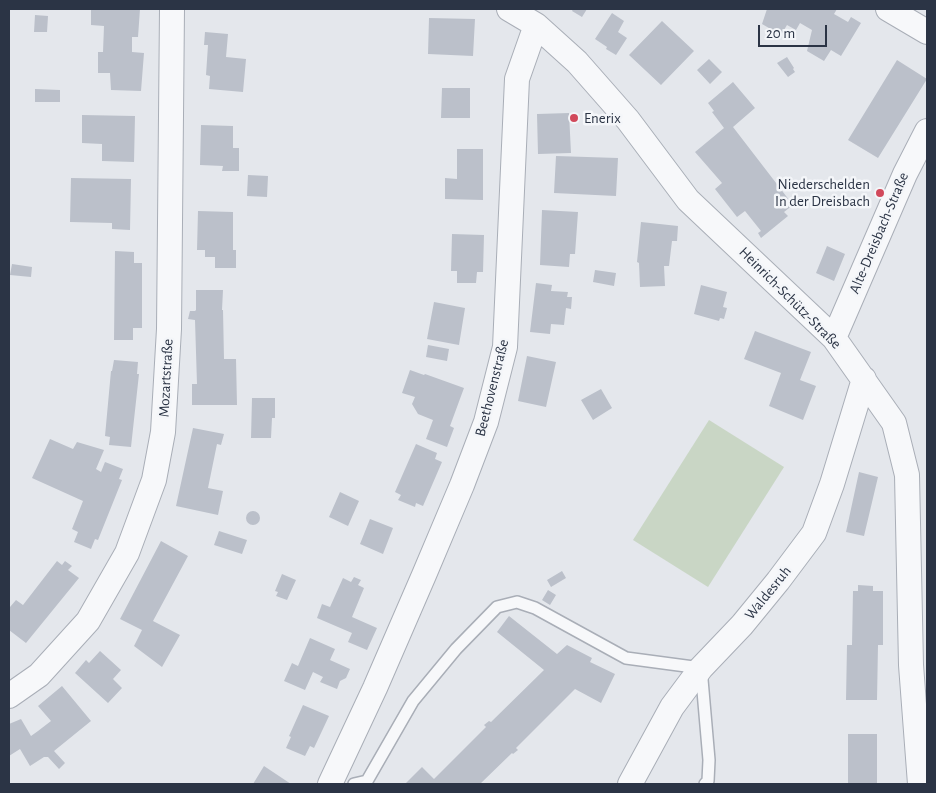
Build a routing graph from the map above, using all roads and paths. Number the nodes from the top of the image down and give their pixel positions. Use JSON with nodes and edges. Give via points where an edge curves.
{"nodes":[{"id":1,"x":172,"y":9,"type":"edge"},
{"id":2,"x":888,"y":9,"type":"edge"},
{"id":3,"x":524,"y":15,"type":"edge"},
{"id":4,"x":927,"y":32,"type":"edge"},
{"id":5,"x":927,"y":131,"type":"edge"},
{"id":6,"x":834,"y":338,"type":"junction"},
{"id":7,"x":864,"y":379,"type":"junction"},
{"id":8,"x":701,"y":668,"type":"junction"},
{"id":9,"x":9,"y":696,"type":"edge"},
{"id":10,"x":635,"y":782,"type":"edge"},
{"id":11,"x":330,"y":784,"type":"edge"},
{"id":12,"x":354,"y":784,"type":"edge"},
{"id":13,"x":705,"y":784,"type":"edge"},
{"id":14,"x":920,"y":784,"type":"edge"}],
"edges":[{"from":1,"to":9,"type":"street","name":"Mozartstraße","via":[[169,329],[163,432],[154,480],[128,553],[88,621],[39,675]]},
{"from":2,"to":4,"type":"street"},
{"from":3,"to":6,"type":"street","name":"Heinrich-Schütz-Straße","via":[[577,62],[628,120],[688,200]]},
{"from":3,"to":11,"type":"street","name":"Beethovenstraße","via":[[517,79],[505,347],[486,422],[462,485]]},
{"from":5,"to":6,"type":"street","name":"Alte-Dreisbach-Straße","via":[[904,174]]},
{"from":6,"to":7,"type":"street","name":"Heinrich-Schütz-Straße"},
{"from":7,"to":8,"type":"street","name":"Waldesruh","via":[[814,533],[742,625]]},
{"from":7,"to":14,"type":"street","name":"Heinrich-Schütz-Straße","via":[[894,423],[907,475],[911,665]]},
{"from":8,"to":10,"type":"street","name":"Waldesruh","via":[[672,708]]},
{"from":8,"to":12,"type":"lane","via":[[626,658],[535,608],[517,602],[497,607],[456,649],[413,701],[367,780]]},
{"from":8,"to":13,"type":"lane","via":[[709,760]]}]}
